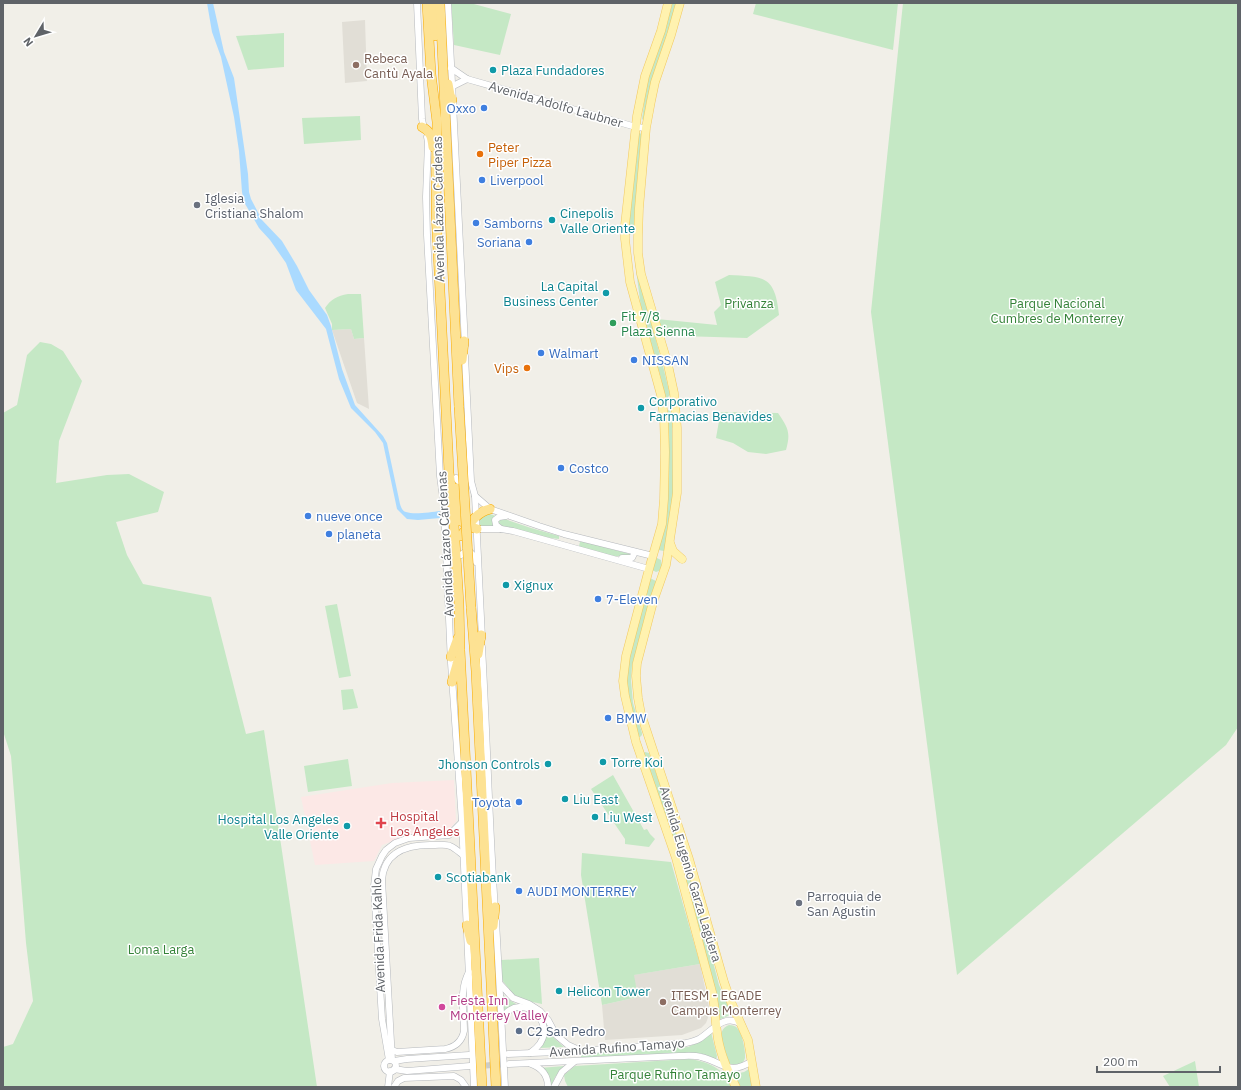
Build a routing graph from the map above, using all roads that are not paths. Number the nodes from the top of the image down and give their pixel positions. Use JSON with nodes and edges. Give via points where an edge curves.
{"nodes":[{"id":1,"x":448,"y":3,"type":"edge"},
{"id":2,"x":668,"y":3,"type":"edge"},
{"id":3,"x":680,"y":3,"type":"edge"},
{"id":4,"x":417,"y":4,"type":"edge"},
{"id":5,"x":431,"y":4,"type":"edge"},
{"id":6,"x":440,"y":16,"type":"junction"},
{"id":7,"x":451,"y":68,"type":"junction"},
{"id":8,"x":467,"y":79,"type":"junction"},
{"id":9,"x":451,"y":87,"type":"junction"},
{"id":10,"x":443,"y":94,"type":"junction"},
{"id":11,"x":452,"y":100,"type":"junction"},
{"id":12,"x":422,"y":127,"type":"junction"},
{"id":13,"x":636,"y":127,"type":"junction"},
{"id":14,"x":646,"y":128,"type":"junction"},
{"id":15,"x":437,"y":170,"type":"junction"},
{"id":16,"x":638,"y":237,"type":"junction"},
{"id":17,"x":637,"y":305,"type":"junction"},
{"id":18,"x":464,"y":341,"type":"junction"},
{"id":19,"x":459,"y":404,"type":"junction"},
{"id":20,"x":447,"y":417,"type":"junction"},
{"id":21,"x":456,"y":478,"type":"junction"},
{"id":22,"x":471,"y":481,"type":"junction"},
{"id":23,"x":475,"y":496,"type":"junction"},
{"id":24,"x":460,"y":502,"type":"junction"},
{"id":25,"x":490,"y":509,"type":"junction"},
{"id":26,"x":507,"y":515,"type":"junction"},
{"id":27,"x":460,"y":518,"type":"junction"},
{"id":28,"x":472,"y":521,"type":"junction"},
{"id":29,"x":662,"y":524,"type":"junction"},
{"id":30,"x":501,"y":529,"type":"junction"},
{"id":31,"x":477,"y":530,"type":"junction"},
{"id":32,"x":672,"y":530,"type":"junction"},
{"id":33,"x":564,"y":534,"type":"junction"},
{"id":34,"x":460,"y":536,"type":"junction"},
{"id":35,"x":552,"y":541,"type":"junction"},
{"id":36,"x":670,"y":543,"type":"junction"},
{"id":37,"x":635,"y":552,"type":"junction"},
{"id":38,"x":653,"y":554,"type":"junction"},
{"id":39,"x":461,"y":555,"type":"junction"},
{"id":40,"x":612,"y":558,"type":"junction"},
{"id":41,"x":667,"y":559,"type":"junction"},
{"id":42,"x":682,"y":559,"type":"dead end"},
{"id":43,"x":649,"y":569,"type":"junction"},
{"id":44,"x":479,"y":572,"type":"junction"},
{"id":45,"x":459,"y":604,"type":"junction"},
{"id":46,"x":633,"y":631,"type":"junction"},
{"id":47,"x":460,"y":632,"type":"junction"},
{"id":48,"x":481,"y":635,"type":"junction"},
{"id":49,"x":644,"y":636,"type":"junction"},
{"id":50,"x":630,"y":643,"type":"junction"},
{"id":51,"x":641,"y":648,"type":"junction"},
{"id":52,"x":460,"y":650,"type":"junction"},
{"id":53,"x":451,"y":657,"type":"junction"},
{"id":54,"x":476,"y":671,"type":"junction"},
{"id":55,"x":452,"y":682,"type":"junction"},
{"id":56,"x":480,"y":764,"type":"junction"},
{"id":57,"x":488,"y":796,"type":"junction"},
{"id":58,"x":462,"y":822,"type":"junction"},
{"id":59,"x":449,"y":835,"type":"junction"},
{"id":60,"x":450,"y":845,"type":"junction"},
{"id":61,"x":463,"y":855,"type":"junction"},
{"id":62,"x":495,"y":907,"type":"junction"},
{"id":63,"x":467,"y":925,"type":"junction"},
{"id":64,"x":490,"y":951,"type":"junction"},
{"id":65,"x":476,"y":963,"type":"junction"},
{"id":66,"x":469,"y":972,"type":"junction"},
{"id":67,"x":499,"y":982,"type":"junction"},
{"id":68,"x":382,"y":1019,"type":"junction"},
{"id":69,"x":501,"y":1020,"type":"junction"},
{"id":70,"x":741,"y":1024,"type":"junction"},
{"id":71,"x":390,"y":1026,"type":"junction"},
{"id":72,"x":716,"y":1026,"type":"junction"},
{"id":73,"x":678,"y":1044,"type":"junction"},
{"id":74,"x":392,"y":1050,"type":"junction"},
{"id":75,"x":581,"y":1051,"type":"junction"},
{"id":76,"x":530,"y":1053,"type":"junction"},
{"id":77,"x":508,"y":1054,"type":"dead end"},
{"id":78,"x":469,"y":1056,"type":"dead end"},
{"id":79,"x":679,"y":1056,"type":"junction"},
{"id":80,"x":392,"y":1060,"type":"junction"},
{"id":81,"x":752,"y":1061,"type":"junction"},
{"id":82,"x":575,"y":1062,"type":"junction"},
{"id":83,"x":509,"y":1064,"type":"tunnel mouth"},
{"id":84,"x":530,"y":1064,"type":"junction"},
{"id":85,"x":470,"y":1066,"type":"tunnel mouth"},
{"id":86,"x":726,"y":1067,"type":"junction"},
{"id":87,"x":392,"y":1070,"type":"junction"},
{"id":88,"x":388,"y":1087,"type":"edge"},
{"id":89,"x":394,"y":1087,"type":"edge"},
{"id":90,"x":466,"y":1087,"type":"edge"},
{"id":91,"x":474,"y":1087,"type":"edge"},
{"id":92,"x":482,"y":1087,"type":"edge"},
{"id":93,"x":496,"y":1087,"type":"edge"},
{"id":94,"x":505,"y":1087,"type":"edge"},
{"id":95,"x":548,"y":1087,"type":"edge"},
{"id":96,"x":554,"y":1087,"type":"edge"},
{"id":97,"x":736,"y":1087,"type":"edge"},
{"id":98,"x":756,"y":1087,"type":"edge"}],
"edges":[{"from":1,"to":7,"type":"street","name":"Avenida Lázaro Cárdenas"},
{"from":2,"to":13,"type":"main road","name":"Avenida Eugenio Garza Lagüera","via":[[661,32],[645,76]]},
{"from":3,"to":14,"type":"main road","via":[[655,82]]},
{"from":4,"to":5,"type":"street"},
{"from":4,"to":12,"type":"street","name":"Avenida Lázaro Cárdenas"},
{"from":5,"to":6,"type":"highway","name":"Avenida Lázaro Cárdenas"},
{"from":5,"to":10,"type":"highway","via":[[437,73]]},
{"from":5,"to":15,"type":"highway","name":"Avenida Lázaro Cárdenas","via":[[431,74],[437,122]]},
{"from":6,"to":10,"type":"highway","name":"Avenida Lázaro Cárdenas"},
{"from":6,"to":11,"type":"highway","via":[[444,27],[447,77]]},
{"from":7,"to":8,"type":"street","name":"Avenida Adolfo Laubner"},
{"from":7,"to":9,"type":"street","name":"Avenida Lázaro Cárdenas"},
{"from":8,"to":9,"type":"street"},
{"from":8,"to":13,"type":"street","name":"Avenida Adolfo Laubner"},
{"from":9,"to":11,"type":"street","name":"Avenida Lázaro Cárdenas"},
{"from":10,"to":19,"type":"highway","name":"Avenida Lázaro Cárdenas"},
{"from":11,"to":18,"type":"street","name":"Avenida Lázaro Cárdenas"},
{"from":12,"to":15,"type":"highway","via":[[427,129],[432,138]]},
{"from":12,"to":53,"type":"street","name":"Avenida Lázaro Cárdenas","via":[[428,142],[426,197]]},
{"from":13,"to":14,"type":"street","name":"Avenida Adolfo Laubner"},
{"from":13,"to":17,"type":"main road","name":"Avenida Eugenio Garza Lagüera","via":[[625,239],[630,282]]},
{"from":14,"to":16,"type":"main road"},
{"from":15,"to":20,"type":"highway","name":"Avenida Lázaro Cárdenas","via":[[436,212]]},
{"from":16,"to":17,"type":"main road","via":[[631,244],[639,298]]},
{"from":16,"to":32,"type":"main road","name":"Avenida Eugenio Garza Lagüera","via":[[641,274],[676,401],[678,480]]},
{"from":17,"to":29,"type":"main road","name":"Avenida Eugenio Garza Lagüera","via":[[662,403],[665,452]]},
{"from":18,"to":19,"type":"highway","via":[[462,393]]},
{"from":18,"to":22,"type":"street","name":"Avenida Lázaro Cárdenas"},
{"from":19,"to":54,"type":"highway","name":"Avenida Lázaro Cárdenas","bridge":true},
{"from":20,"to":21,"type":"highway","via":[[450,423]]},
{"from":20,"to":45,"type":"highway","name":"Avenida Lázaro Cárdenas"},
{"from":21,"to":22,"type":"street","via":[[463,486]]},
{"from":21,"to":24,"type":"highway"},
{"from":22,"to":23,"type":"street","name":"Avenida Lázaro Cárdenas"},
{"from":23,"to":25,"type":"street"},
{"from":23,"to":28,"type":"street","name":"Avenida Lázaro Cárdenas"},
{"from":24,"to":27,"type":"highway"},
{"from":24,"to":28,"type":"highway"},
{"from":25,"to":26,"type":"street"},
{"from":25,"to":28,"type":"highway","via":[[483,511]]},
{"from":26,"to":30,"type":"street","via":[[495,520]]},
{"from":26,"to":33,"type":"street"},
{"from":27,"to":28,"type":"highway"},
{"from":27,"to":34,"type":"highway"},
{"from":28,"to":31,"type":"highway"},
{"from":28,"to":34,"type":"highway"},
{"from":29,"to":32,"type":"main road","via":[[666,530]]},
{"from":29,"to":38,"type":"main road","name":"Avenida Eugenio Garza Lagüera"},
{"from":30,"to":31,"type":"street"},
{"from":30,"to":35,"type":"street"},
{"from":31,"to":44,"type":"street"},
{"from":32,"to":36,"type":"main road","name":"Avenida Eugenio Garza Lagüera"},
{"from":33,"to":35,"type":"street","via":[[561,540]]},
{"from":33,"to":37,"type":"street"},
{"from":34,"to":39,"type":"highway"},
{"from":35,"to":40,"type":"street"},
{"from":36,"to":41,"type":"main road","name":"Avenida Eugenio Garza Lagüera"},
{"from":36,"to":42,"type":"main road","via":[[673,551]]},
{"from":37,"to":38,"type":"street"},
{"from":37,"to":40,"type":"street","via":[[631,558]]},
{"from":38,"to":41,"type":"main road"},
{"from":38,"to":43,"type":"main road","name":"Avenida Eugenio Garza Lagüera"},
{"from":39,"to":44,"type":"street","via":[[466,551],[472,553]]},
{"from":39,"to":45,"type":"highway","via":[[462,592]]},
{"from":40,"to":43,"type":"street"},
{"from":41,"to":49,"type":"main road","name":"Avenida Eugenio Garza Lagüera","via":[[652,602]]},
{"from":43,"to":46,"type":"main road","name":"Avenida Eugenio Garza Lagüera"},
{"from":44,"to":48,"type":"street"},
{"from":45,"to":47,"type":"highway","name":"Avenida Lázaro Cárdenas"},
{"from":46,"to":49,"type":"main road"},
{"from":46,"to":50,"type":"main road","name":"Avenida Eugenio Garza Lagüera"},
{"from":47,"to":52,"type":"highway","name":"Avenida Lázaro Cárdenas"},
{"from":47,"to":53,"type":"highway"},
{"from":48,"to":54,"type":"highway"},
{"from":48,"to":57,"type":"street","via":[[487,722]]},
{"from":49,"to":51,"type":"main road","name":"Avenida Eugenio Garza Lagüera"},
{"from":50,"to":51,"type":"main road","via":[[636,643]]},
{"from":50,"to":72,"type":"main road","name":"Avenida Eugenio Garza Lagüera","via":[[623,680],[626,705],[676,858],[712,992]]},
{"from":51,"to":70,"type":"main road","name":"Avenida Eugenio Garza Lagüera","via":[[636,671],[639,706],[689,859],[724,982]]},
{"from":52,"to":55,"type":"highway"},
{"from":52,"to":65,"type":"highway","name":"Avenida Lázaro Cárdenas"},
{"from":53,"to":55,"type":"street","name":"Avenida Lázaro Cárdenas"},
{"from":54,"to":56,"type":"highway","name":"Avenida Lázaro Cárdenas"},
{"from":55,"to":58,"type":"street","name":"Avenida Lázaro Cárdenas"},
{"from":56,"to":57,"type":"highway"},
{"from":56,"to":64,"type":"highway","name":"Avenida Lázaro Cárdenas"},
{"from":57,"to":62,"type":"street"},
{"from":58,"to":59,"type":"street"},
{"from":58,"to":61,"type":"street","name":"Avenida Lázaro Cárdenas"},
{"from":59,"to":60,"type":"street"},
{"from":59,"to":68,"type":"street","name":"Avenida Frida Kahlo","via":[[402,840],[390,846],[377,864],[374,886]]},
{"from":60,"to":61,"type":"street"},
{"from":60,"to":71,"type":"street","name":"Avenida Frida Kahlo","via":[[426,844],[408,847],[392,856],[385,866],[382,880]]},
{"from":61,"to":63,"type":"street","name":"Avenida Lázaro Cárdenas"},
{"from":62,"to":64,"type":"highway"},
{"from":62,"to":67,"type":"street"},
{"from":63,"to":65,"type":"highway"},
{"from":63,"to":66,"type":"street","name":"Avenida Lázaro Cárdenas"},
{"from":64,"to":93,"type":"highway","name":"Avenida Lázaro Cárdenas"},
{"from":65,"to":92,"type":"highway","name":"Avenida Lázaro Cárdenas"},
{"from":66,"to":74,"type":"street","via":[[463,988],[464,1031],[458,1044],[445,1049],[397,1052]]},
{"from":66,"to":91,"type":"street","name":"Avenida Lázaro Cárdenas"},
{"from":67,"to":69,"type":"street"},
{"from":67,"to":75,"type":"street","via":[[513,998],[540,1011],[561,1040]]},
{"from":68,"to":71,"type":"street"},
{"from":68,"to":80,"type":"street","name":"Avenida Frida Kahlo"},
{"from":69,"to":76,"type":"street","via":[[507,1012],[517,1007],[530,1009],[539,1016],[543,1024],[543,1038]]},
{"from":69,"to":94,"type":"street"},
{"from":70,"to":72,"type":"street","name":"Avenida Rufino Tamayo","via":[[730,1020]]},
{"from":70,"to":81,"type":"main road","name":"Avenida Eugenio Garza Lagüera","via":[[750,1046]]},
{"from":71,"to":74,"type":"street","name":"Avenida Frida Kahlo"},
{"from":72,"to":73,"type":"street","name":"Avenida Rufino Tamayo","via":[[696,1041]]},
{"from":72,"to":86,"type":"main road","name":"Avenida Eugenio Garza Lagüera"},
{"from":73,"to":75,"type":"street","name":"Avenida Rufino Tamayo"},
{"from":73,"to":79,"type":"street"},
{"from":74,"to":80,"type":"street","name":"Avenida Frida Kahlo"},
{"from":75,"to":76,"type":"street","name":"Avenida Rufino Tamayo"},
{"from":76,"to":77,"type":"street","name":"Avenida Rufino Tamayo"},
{"from":78,"to":80,"type":"street"},
{"from":79,"to":82,"type":"street","name":"Avenida Rufino Tamayo"},
{"from":79,"to":86,"type":"street","name":"Avenida Rufino Tamayo","via":[[702,1057]]},
{"from":80,"to":87,"type":"street","via":[[396,1064]]},
{"from":80,"to":87,"type":"street","via":[[384,1063],[386,1070]]},
{"from":81,"to":86,"type":"street","name":"Avenida Rufino Tamayo","via":[[738,1069]]},
{"from":81,"to":98,"type":"main road","name":"Avenida Eugenio Garza Lagüera"},
{"from":82,"to":84,"type":"street","name":"Avenida Rufino Tamayo"},
{"from":82,"to":96,"type":"street","via":[[562,1072]]},
{"from":83,"to":84,"type":"street","name":"Avenida Rufino Tamayo"},
{"from":84,"to":95,"type":"street","via":[[541,1069]]},
{"from":85,"to":87,"type":"street"},
{"from":86,"to":97,"type":"main road","name":"Avenida Eugenio Garza Lagüera"},
{"from":87,"to":88,"type":"street"},
{"from":87,"to":89,"type":"street"},
{"from":89,"to":90,"type":"street","via":[[404,1078],[450,1075],[458,1078]]}]}
